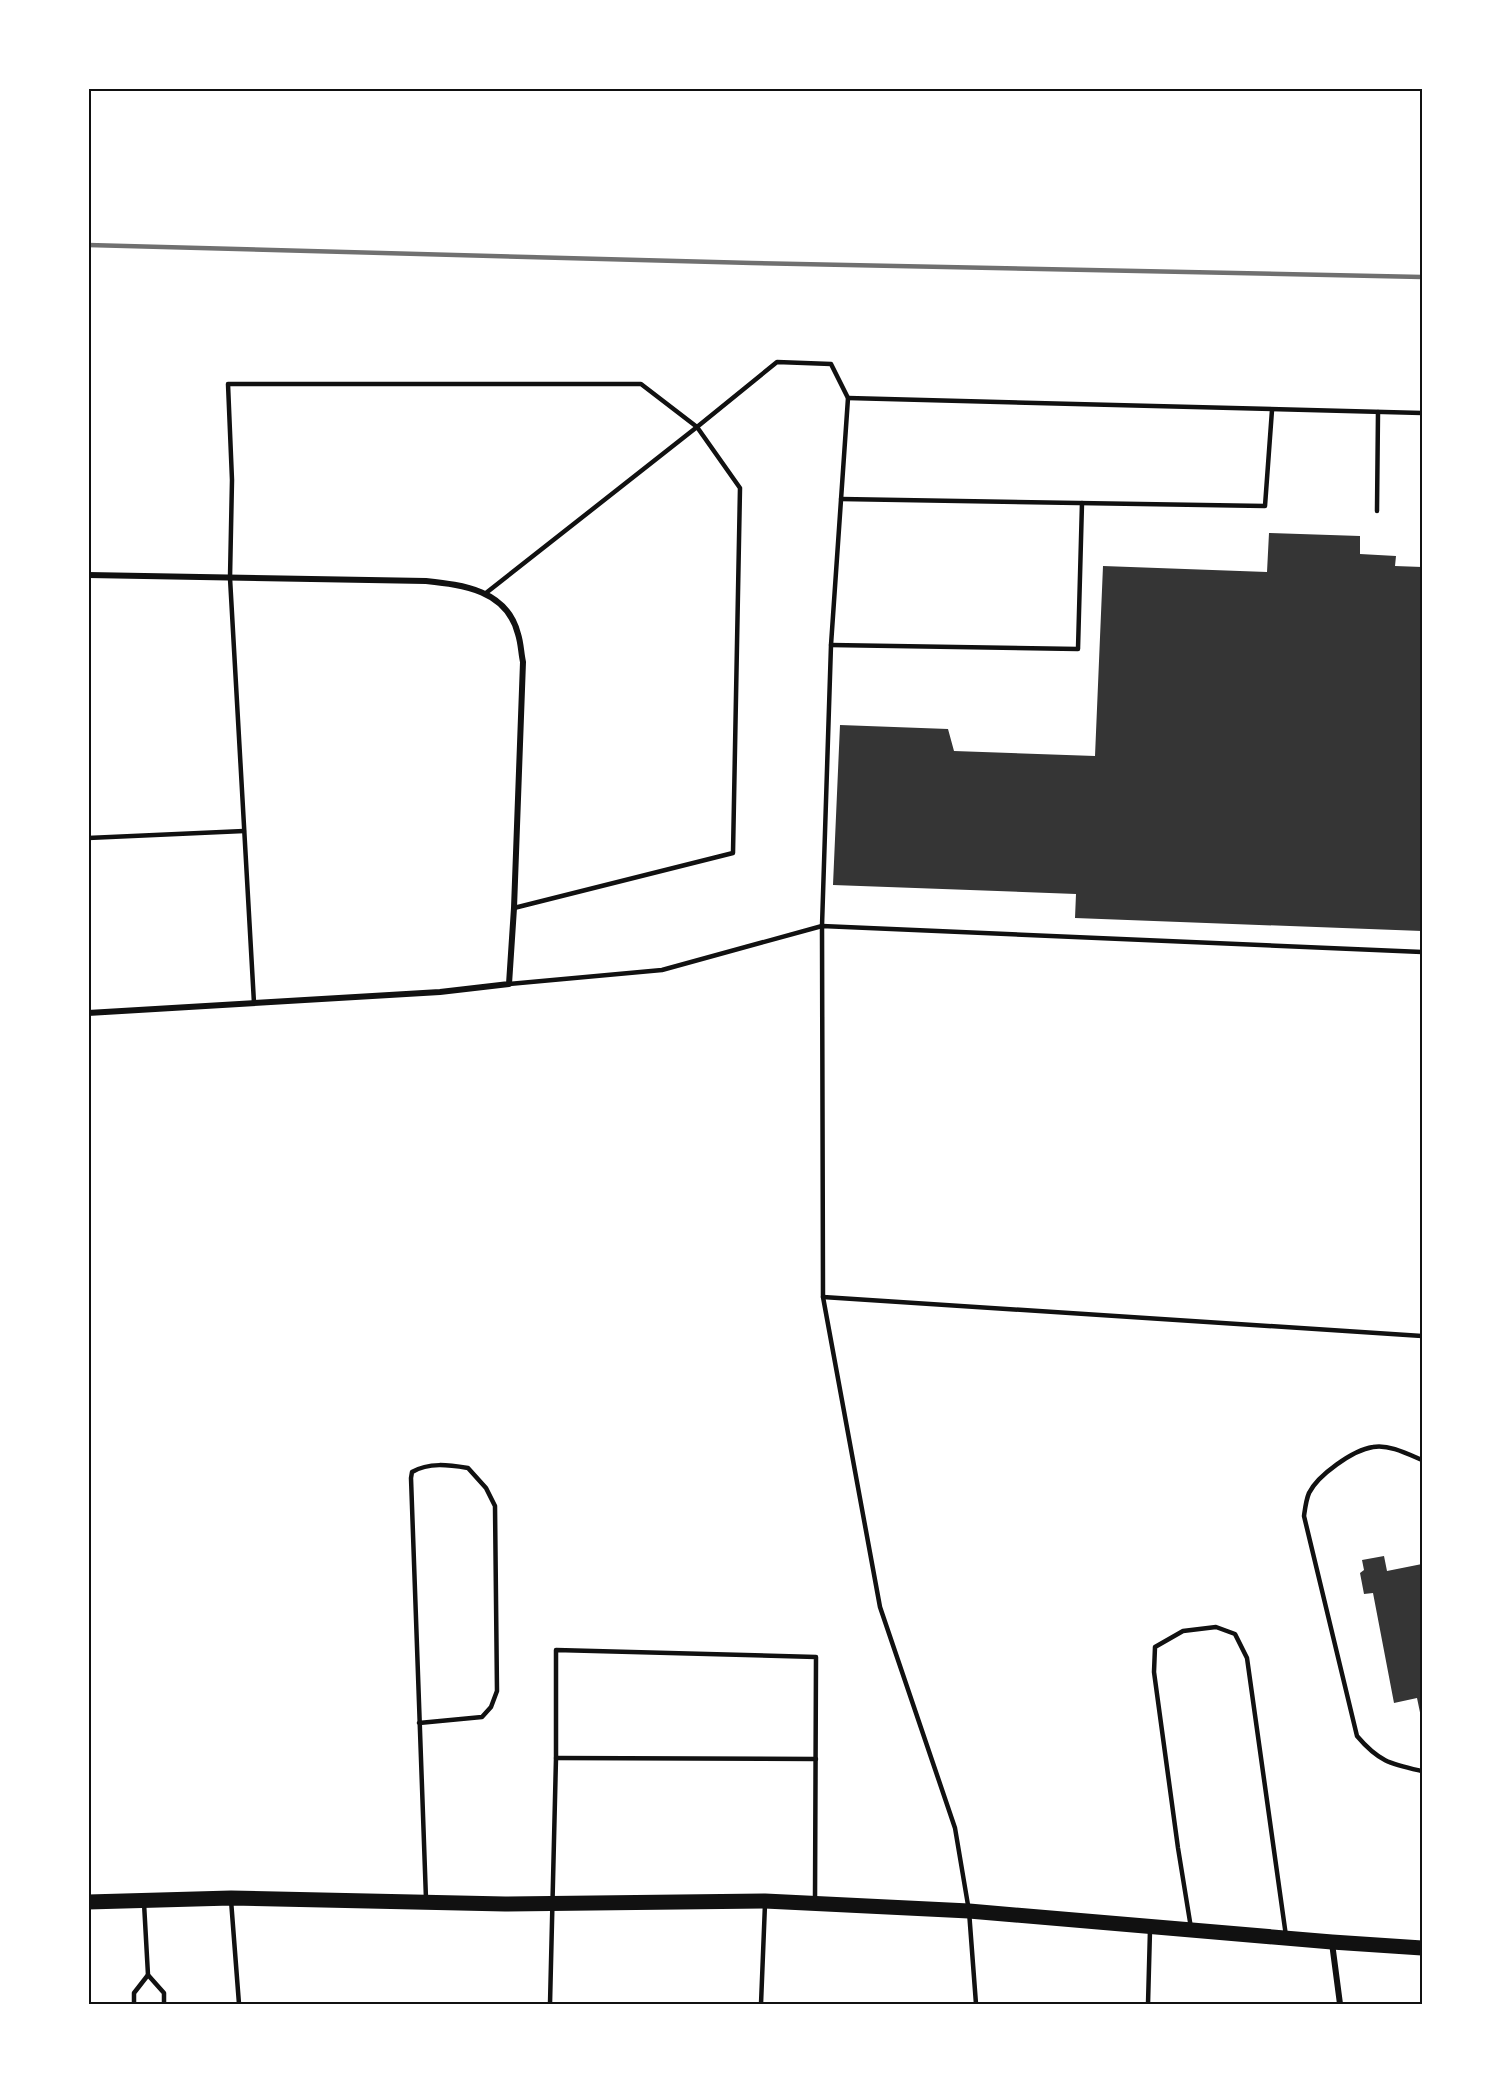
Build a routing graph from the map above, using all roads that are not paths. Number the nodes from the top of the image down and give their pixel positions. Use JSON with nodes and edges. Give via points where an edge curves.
{"nodes":[{"id":1,"x":848,"y":398,"type":"junction"},
{"id":2,"x":1272,"y":410,"type":"junction"},
{"id":3,"x":1378,"y":412,"type":"junction"},
{"id":4,"x":1422,"y":413,"type":"edge"},
{"id":5,"x":697,"y":427,"type":"junction"},
{"id":6,"x":841,"y":499,"type":"junction"},
{"id":7,"x":1082,"y":502,"type":"junction"},
{"id":8,"x":1377,"y":511,"type":"dead end"},
{"id":9,"x":88,"y":575,"type":"edge"},
{"id":10,"x":230,"y":578,"type":"junction"},
{"id":11,"x":486,"y":593,"type":"junction"},
{"id":12,"x":831,"y":645,"type":"junction"},
{"id":13,"x":244,"y":831,"type":"junction"},
{"id":14,"x":88,"y":838,"type":"edge"},
{"id":15,"x":514,"y":908,"type":"junction"},
{"id":16,"x":822,"y":926,"type":"junction"},
{"id":17,"x":1422,"y":952,"type":"edge"},
{"id":18,"x":508,"y":984,"type":"junction"},
{"id":19,"x":254,"y":1003,"type":"junction"},
{"id":20,"x":88,"y":1013,"type":"edge"},
{"id":21,"x":823,"y":1297,"type":"junction"},
{"id":22,"x":1422,"y":1336,"type":"edge"},
{"id":23,"x":1422,"y":1460,"type":"edge"},
{"id":24,"x":419,"y":1723,"type":"junction"},
{"id":25,"x":556,"y":1758,"type":"junction"},
{"id":26,"x":816,"y":1759,"type":"junction"},
{"id":27,"x":1422,"y":1771,"type":"edge"},
{"id":28,"x":231,"y":1899,"type":"junction"},
{"id":29,"x":144,"y":1900,"type":"junction"},
{"id":30,"x":88,"y":1902,"type":"edge"},
{"id":31,"x":426,"y":1902,"type":"junction"},
{"id":32,"x":553,"y":1902,"type":"junction"},
{"id":33,"x":765,"y":1902,"type":"junction"},
{"id":34,"x":815,"y":1904,"type":"junction"},
{"id":35,"x":969,"y":1911,"type":"junction"},
{"id":36,"x":1150,"y":1927,"type":"junction"},
{"id":37,"x":1192,"y":1930,"type":"junction"},
{"id":38,"x":1286,"y":1938,"type":"junction"},
{"id":39,"x":1332,"y":1942,"type":"junction"},
{"id":40,"x":1422,"y":1947,"type":"edge"},
{"id":41,"x":148,"y":1974,"type":"junction"},
{"id":42,"x":134,"y":2004,"type":"edge"},
{"id":43,"x":164,"y":2004,"type":"edge"},
{"id":44,"x":239,"y":2004,"type":"edge"},
{"id":45,"x":550,"y":2004,"type":"edge"},
{"id":46,"x":761,"y":2004,"type":"edge"},
{"id":47,"x":976,"y":2004,"type":"edge"},
{"id":48,"x":1148,"y":2004,"type":"edge"},
{"id":49,"x":1340,"y":2004,"type":"edge"}],
"edges":[{"from":1,"to":2,"type":"lane"},
{"from":1,"to":5,"type":"lane","via":[[831,364],[777,362]]},
{"from":1,"to":6,"type":"lane"},
{"from":2,"to":3,"type":"lane"},
{"from":2,"to":7,"type":"lane","via":[[1265,506]]},
{"from":3,"to":4,"type":"lane"},
{"from":3,"to":8,"type":"lane"},
{"from":5,"to":10,"type":"lane","via":[[641,384],[228,384],[232,480]]},
{"from":5,"to":11,"type":"lane"},
{"from":5,"to":15,"type":"lane","via":[[740,488],[733,853]]},
{"from":6,"to":7,"type":"lane"},
{"from":6,"to":12,"type":"lane"},
{"from":7,"to":12,"type":"lane","via":[[1078,649]]},
{"from":9,"to":10,"type":"street"},
{"from":10,"to":11,"type":"street","via":[[426,581],[459,584]]},
{"from":10,"to":13,"type":"lane"},
{"from":11,"to":15,"type":"street","via":[[506,609],[518,632],[523,662]]},
{"from":12,"to":16,"type":"lane"},
{"from":13,"to":14,"type":"lane"},
{"from":13,"to":19,"type":"lane"},
{"from":15,"to":18,"type":"street"},
{"from":16,"to":17,"type":"lane"},
{"from":16,"to":18,"type":"lane","via":[[662,970]]},
{"from":16,"to":21,"type":"lane"},
{"from":18,"to":19,"type":"street"},
{"from":19,"to":20,"type":"street"},
{"from":21,"to":22,"type":"lane"},
{"from":21,"to":35,"type":"lane","via":[[880,1607],[955,1828]]},
{"from":23,"to":27,"type":"lane","via":[[1402,1451],[1374,1447],[1345,1457],[1310,1492],[1304,1516],[1357,1736],[1372,1753],[1394,1765]]},
{"from":24,"to":24,"type":"lane","via":[[412,1472],[442,1465],[468,1468],[486,1488],[495,1506],[497,1691],[482,1717]]},
{"from":24,"to":31,"type":"lane"},
{"from":25,"to":26,"type":"lane"},
{"from":25,"to":26,"type":"lane","via":[[556,1650],[816,1657]]},
{"from":25,"to":32,"type":"lane"},
{"from":26,"to":34,"type":"lane"},
{"from":28,"to":29,"type":"main road"},
{"from":28,"to":31,"type":"main road"},
{"from":28,"to":44,"type":"lane"},
{"from":29,"to":30,"type":"main road"},
{"from":29,"to":41,"type":"lane"},
{"from":31,"to":32,"type":"main road"},
{"from":32,"to":33,"type":"main road"},
{"from":32,"to":45,"type":"lane"},
{"from":33,"to":34,"type":"main road"},
{"from":33,"to":46,"type":"lane"},
{"from":34,"to":35,"type":"main road"},
{"from":35,"to":36,"type":"main road"},
{"from":35,"to":47,"type":"lane"},
{"from":36,"to":37,"type":"main road"},
{"from":36,"to":48,"type":"lane"},
{"from":37,"to":38,"type":"main road"},
{"from":37,"to":38,"type":"lane","via":[[1154,1672],[1155,1647],[1183,1631],[1216,1627],[1235,1634],[1246,1658]]},
{"from":38,"to":39,"type":"main road"},
{"from":39,"to":40,"type":"main road"},
{"from":39,"to":49,"type":"street"},
{"from":41,"to":42,"type":"lane","via":[[134,1993]]},
{"from":41,"to":43,"type":"lane","via":[[164,1993]]}]}
